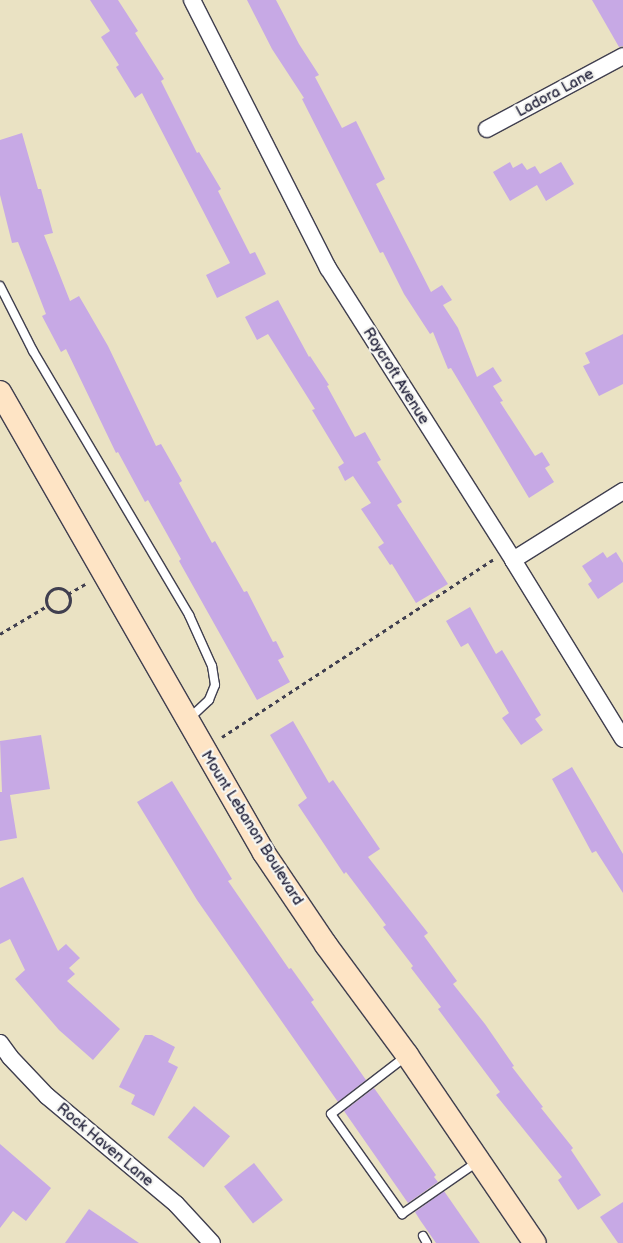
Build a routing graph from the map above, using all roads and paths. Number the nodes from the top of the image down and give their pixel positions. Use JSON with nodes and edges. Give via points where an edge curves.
{"nodes":[{"id":1,"x":192,"y":0,"type":"edge"},
{"id":2,"x":623,"y":56,"type":"edge"},
{"id":3,"x":487,"y":129,"type":"dead end"},
{"id":4,"x":0,"y":286,"type":"edge"},
{"id":5,"x":0,"y":392,"type":"edge"},
{"id":6,"x":623,"y":491,"type":"edge"},
{"id":7,"x":513,"y":560,"type":"junction"},
{"id":8,"x":85,"y":584,"type":"dead end"},
{"id":9,"x":68,"y":594,"type":"junction"},
{"id":10,"x":47,"y":606,"type":"junction"},
{"id":11,"x":0,"y":634,"type":"edge"},
{"id":12,"x":187,"y":721,"type":"junction"},
{"id":13,"x":222,"y":737,"type":"dead end"},
{"id":14,"x":623,"y":738,"type":"edge"},
{"id":15,"x":0,"y":1043,"type":"edge"},
{"id":16,"x":407,"y":1055,"type":"junction"},
{"id":17,"x":479,"y":1160,"type":"junction"},
{"id":18,"x":212,"y":1243,"type":"edge"},
{"id":19,"x":535,"y":1243,"type":"edge"}],
"edges":[{"from":1,"to":7,"type":"street","name":"Roycroft Avenue","via":[[328,268]]},
{"from":2,"to":3,"type":"street","name":"Ladora Lane"},
{"from":4,"to":12,"type":"lane","via":[[189,615],[212,666],[215,685],[209,700]]},
{"from":5,"to":12,"type":"street","name":"Mount Lebanon Boulevard"},
{"from":6,"to":7,"type":"street"},
{"from":7,"to":13,"type":"path","via":[[493,560]]},
{"from":7,"to":14,"type":"street","name":"Roycroft Avenue"},
{"from":8,"to":9,"type":"path"},
{"from":9,"to":10,"type":"path","via":[[61,589],[53,589],[46,598]]},
{"from":9,"to":10,"type":"path","via":[[70,601],[64,611],[56,612]]},
{"from":10,"to":11,"type":"path"},
{"from":12,"to":16,"type":"street","name":"Mount Lebanon Boulevard","via":[[264,853],[326,945]]},
{"from":15,"to":18,"type":"street","name":"Rock Haven Lane","via":[[47,1096],[176,1204]]},
{"from":16,"to":17,"type":"street","name":"Mount Lebanon Boulevard"},
{"from":16,"to":17,"type":"lane","via":[[331,1114],[402,1214]]},
{"from":17,"to":19,"type":"street","name":"Mount Lebanon Boulevard"}]}
